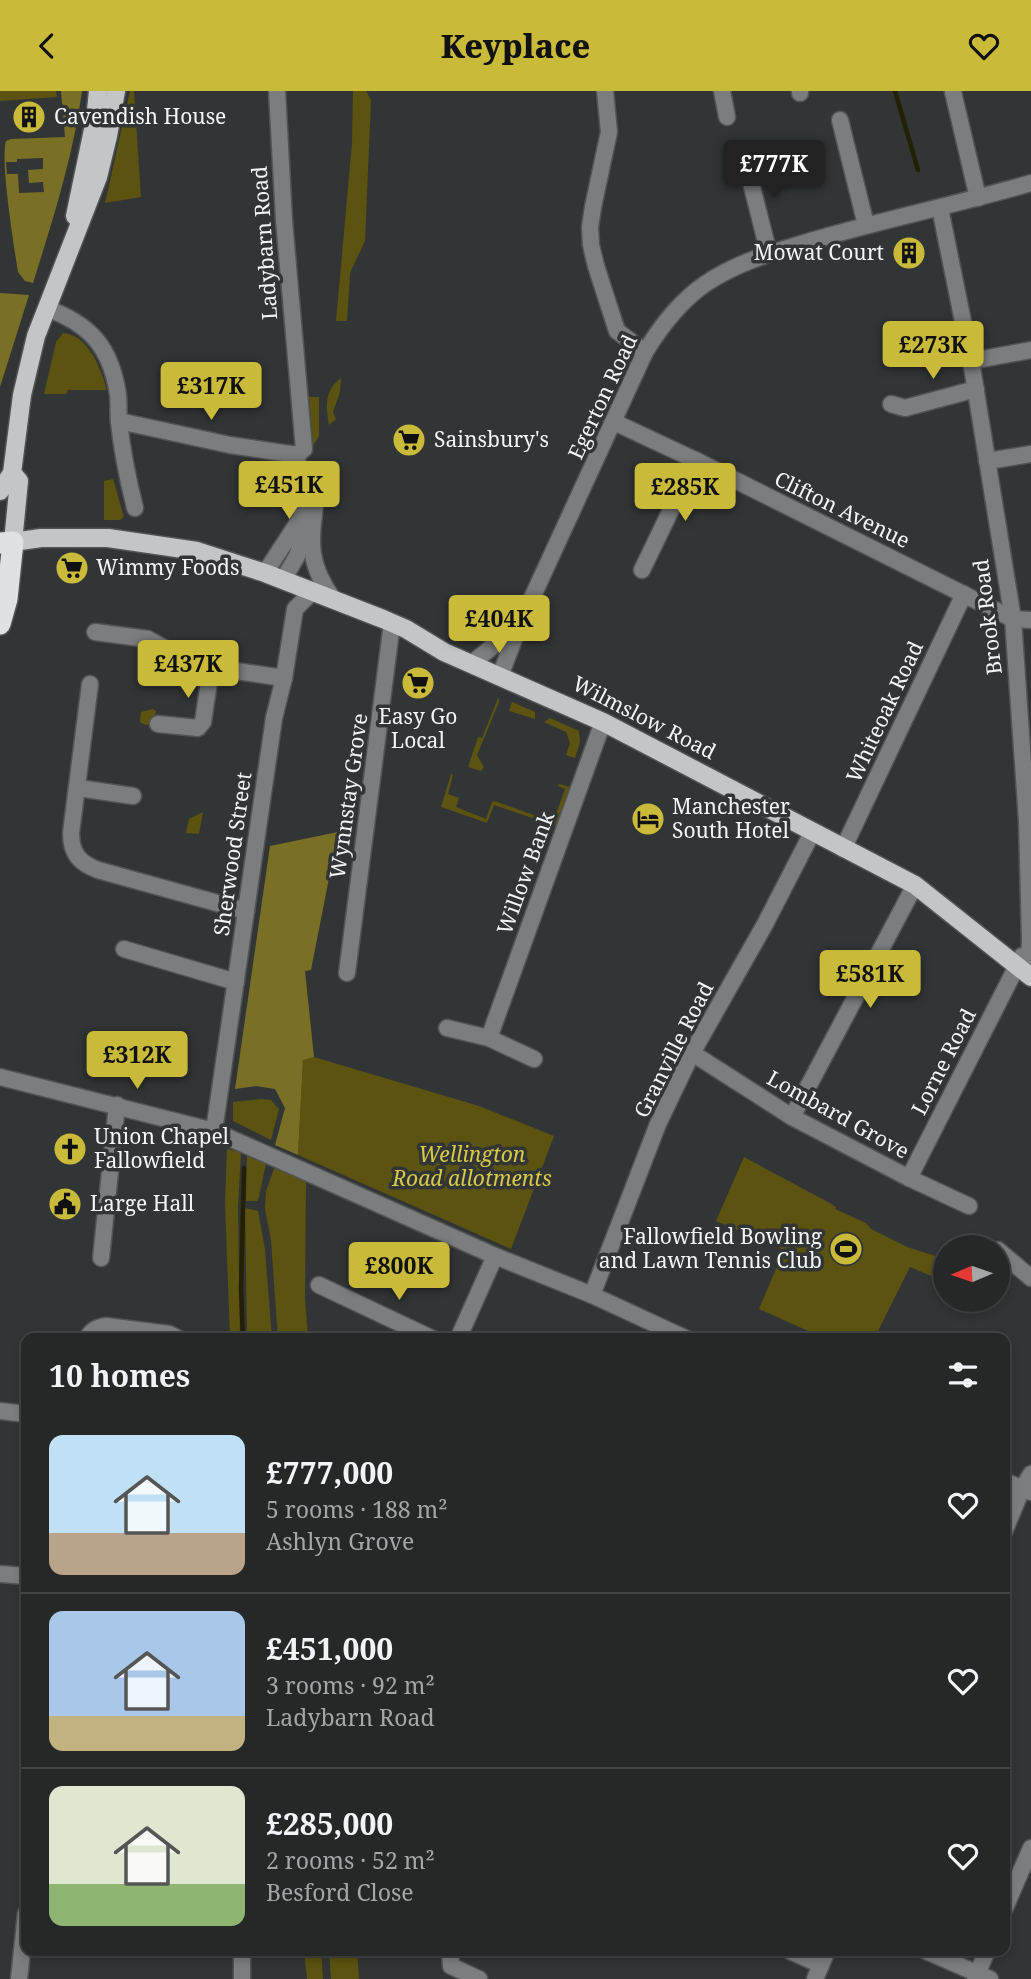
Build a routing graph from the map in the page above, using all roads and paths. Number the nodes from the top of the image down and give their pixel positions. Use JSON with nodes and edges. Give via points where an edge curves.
{"nodes":[{"id":1,"x":98,"y":91,"type":"edge"},
{"id":2,"x":116,"y":91,"type":"edge"},
{"id":3,"x":277,"y":91,"type":"edge"},
{"id":4,"x":605,"y":91,"type":"edge"},
{"id":5,"x":722,"y":91,"type":"edge"},
{"id":6,"x":953,"y":92,"type":"edge"},
{"id":7,"x":727,"y":117,"type":"dead end"},
{"id":8,"x":841,"y":120,"type":"dead end"},
{"id":9,"x":744,"y":155,"type":"dead end"},
{"id":10,"x":1031,"y":183,"type":"edge"},
{"id":11,"x":978,"y":198,"type":"junction"},
{"id":12,"x":940,"y":208,"type":"junction"},
{"id":13,"x":866,"y":225,"type":"junction"},
{"id":14,"x":769,"y":254,"type":"junction"},
{"id":15,"x":67,"y":257,"type":"junction"},
{"id":16,"x":46,"y":308,"type":"junction"},
{"id":17,"x":1031,"y":350,"type":"edge"},
{"id":18,"x":645,"y":352,"type":"junction"},
{"id":19,"x":971,"y":361,"type":"junction"},
{"id":20,"x":976,"y":389,"type":"junction"},
{"id":21,"x":891,"y":404,"type":"dead end"},
{"id":22,"x":118,"y":421,"type":"junction"},
{"id":23,"x":614,"y":422,"type":"junction"},
{"id":24,"x":1031,"y":454,"type":"edge"},
{"id":25,"x":297,"y":455,"type":"junction"},
{"id":26,"x":695,"y":460,"type":"junction"},
{"id":27,"x":987,"y":461,"type":"junction"},
{"id":28,"x":12,"y":473,"type":"junction"},
{"id":29,"x":0,"y":491,"type":"edge"},
{"id":30,"x":316,"y":497,"type":"junction"},
{"id":31,"x":135,"y":508,"type":"dead end"},
{"id":32,"x":302,"y":515,"type":"junction"},
{"id":33,"x":7,"y":543,"type":"edge"},
{"id":34,"x":640,"y":561,"type":"dead end"},
{"id":35,"x":265,"y":573,"type":"junction"},
{"id":36,"x":283,"y":580,"type":"junction"},
{"id":37,"x":312,"y":591,"type":"junction"},
{"id":38,"x":964,"y":594,"type":"junction"},
{"id":39,"x":333,"y":599,"type":"junction"},
{"id":40,"x":1013,"y":619,"type":"junction"},
{"id":41,"x":1031,"y":620,"type":"edge"},
{"id":42,"x":392,"y":623,"type":"junction"},
{"id":43,"x":0,"y":624,"type":"edge"},
{"id":44,"x":520,"y":624,"type":"junction"},
{"id":45,"x":95,"y":632,"type":"dead end"},
{"id":46,"x":471,"y":664,"type":"junction"},
{"id":47,"x":211,"y":668,"type":"junction"},
{"id":48,"x":500,"y":676,"type":"junction"},
{"id":49,"x":284,"y":678,"type":"junction"},
{"id":50,"x":90,"y":684,"type":"dead end"},
{"id":51,"x":603,"y":722,"type":"junction"},
{"id":52,"x":158,"y":725,"type":"dead end"},
{"id":53,"x":78,"y":788,"type":"junction"},
{"id":54,"x":133,"y":796,"type":"dead end"},
{"id":55,"x":1029,"y":821,"type":"edge"},
{"id":56,"x":812,"y":833,"type":"junction"},
{"id":57,"x":843,"y":849,"type":"junction"},
{"id":58,"x":915,"y":885,"type":"junction"},
{"id":59,"x":246,"y":911,"type":"junction"},
{"id":60,"x":1030,"y":942,"type":"edge"},
{"id":61,"x":124,"y":949,"type":"dead end"},
{"id":62,"x":1025,"y":972,"type":"edge"},
{"id":63,"x":347,"y":973,"type":"dead end"},
{"id":64,"x":236,"y":982,"type":"junction"},
{"id":65,"x":447,"y":1028,"type":"dead end"},
{"id":66,"x":489,"y":1038,"type":"junction"},
{"id":67,"x":692,"y":1053,"type":"junction"},
{"id":68,"x":534,"y":1059,"type":"dead end"},
{"id":69,"x":0,"y":1077,"type":"edge"},
{"id":70,"x":117,"y":1105,"type":"junction"},
{"id":71,"x":792,"y":1117,"type":"junction"},
{"id":72,"x":214,"y":1131,"type":"junction"},
{"id":73,"x":909,"y":1178,"type":"junction"},
{"id":74,"x":969,"y":1206,"type":"dead end"},
{"id":75,"x":495,"y":1256,"type":"junction"},
{"id":76,"x":101,"y":1258,"type":"dead end"},
{"id":77,"x":1010,"y":1260,"type":"edge"},
{"id":78,"x":1031,"y":1278,"type":"edge"},
{"id":79,"x":318,"y":1285,"type":"dead end"},
{"id":80,"x":592,"y":1295,"type":"junction"},
{"id":81,"x":90,"y":1333,"type":"edge"},
{"id":82,"x":161,"y":1333,"type":"edge"},
{"id":83,"x":420,"y":1333,"type":"edge"},
{"id":84,"x":460,"y":1333,"type":"edge"},
{"id":85,"x":670,"y":1333,"type":"edge"},
{"id":86,"x":0,"y":1411,"type":"edge"},
{"id":87,"x":21,"y":1413,"type":"edge"},
{"id":88,"x":1031,"y":1474,"type":"edge"},
{"id":89,"x":1010,"y":1483,"type":"edge"},
{"id":90,"x":1027,"y":1490,"type":"edge"},
{"id":91,"x":1010,"y":1521,"type":"edge"},
{"id":92,"x":0,"y":1574,"type":"edge"},
{"id":93,"x":21,"y":1576,"type":"edge"},
{"id":94,"x":1031,"y":1848,"type":"edge"},
{"id":95,"x":1010,"y":1896,"type":"edge"},
{"id":96,"x":21,"y":1956,"type":"edge"},
{"id":97,"x":242,"y":1956,"type":"edge"},
{"id":98,"x":801,"y":1956,"type":"edge"},
{"id":99,"x":937,"y":1956,"type":"edge"},
{"id":100,"x":986,"y":1956,"type":"edge"},
{"id":101,"x":821,"y":1965,"type":"edge"},
{"id":102,"x":451,"y":1966,"type":"edge"},
{"id":103,"x":981,"y":1977,"type":"edge"},
{"id":104,"x":19,"y":1979,"type":"edge"},
{"id":105,"x":242,"y":1979,"type":"edge"},
{"id":106,"x":479,"y":1979,"type":"edge"}],
"edges":[{"from":1,"to":15,"type":"main road"},
{"from":2,"to":15,"type":"main road","via":[[98,177]]},
{"from":3,"to":25,"type":"street","name":"Ladybarn Road","via":[[304,449]]},
{"from":4,"to":18,"type":"street","via":[[609,132],[593,207],[592,245],[617,331]]},
{"from":5,"to":7,"type":"street"},
{"from":6,"to":11,"type":"street"},
{"from":8,"to":13,"type":"street"},
{"from":9,"to":14,"type":"street"},
{"from":10,"to":11,"type":"street","name":"Egerton Road"},
{"from":11,"to":12,"type":"street","name":"Egerton Road"},
{"from":12,"to":13,"type":"street","name":"Egerton Road"},
{"from":12,"to":19,"type":"street","name":"Brook Road"},
{"from":13,"to":14,"type":"street","name":"Egerton Road"},
{"from":14,"to":18,"type":"street","name":"Egerton Road","via":[[703,286],[667,320]]},
{"from":15,"to":16,"type":"main road"},
{"from":16,"to":22,"type":"street","via":[[71,317],[99,343],[113,373]]},
{"from":16,"to":28,"type":"main road","via":[[22,395]]},
{"from":17,"to":19,"type":"street"},
{"from":18,"to":23,"type":"street","name":"Egerton Road"},
{"from":19,"to":20,"type":"street","name":"Brook Road"},
{"from":20,"to":21,"type":"street","via":[[905,408]]},
{"from":20,"to":27,"type":"street","name":"Brook Road"},
{"from":22,"to":25,"type":"street"},
{"from":22,"to":31,"type":"street"},
{"from":23,"to":26,"type":"street","name":"Clifton Avenue"},
{"from":23,"to":44,"type":"street","name":"Egerton Road"},
{"from":24,"to":27,"type":"street"},
{"from":25,"to":32,"type":"street","name":"Ladybarn Road"},
{"from":26,"to":34,"type":"street"},
{"from":26,"to":38,"type":"street","name":"Clifton Avenue"},
{"from":27,"to":40,"type":"street","name":"Brook Road"},
{"from":28,"to":29,"type":"main road"},
{"from":28,"to":33,"type":"main road","via":[[19,481]]},
{"from":30,"to":32,"type":"street"},
{"from":30,"to":36,"type":"street","via":[[297,556]]},
{"from":30,"to":39,"type":"street","via":[[313,559]]},
{"from":32,"to":35,"type":"street"},
{"from":33,"to":35,"type":"main road","name":"Wilmslow Road","via":[[41,538],[140,541],[197,551]]},
{"from":33,"to":43,"type":"highway","via":[[7,599]]},
{"from":35,"to":36,"type":"main road","name":"Wilmslow Road"},
{"from":36,"to":37,"type":"main road","name":"Wilmslow Road"},
{"from":37,"to":39,"type":"main road","name":"Wilmslow Road"},
{"from":37,"to":49,"type":"street","name":"Sherwood Street","via":[[295,609]]},
{"from":38,"to":40,"type":"street","name":"Clifton Avenue"},
{"from":38,"to":57,"type":"street","name":"Whiteoak Road"},
{"from":39,"to":42,"type":"main road","name":"Wilmslow Road"},
{"from":40,"to":41,"type":"street"},
{"from":40,"to":55,"type":"street","name":"Brook Road"},
{"from":42,"to":46,"type":"main road","name":"Wilmslow Road"},
{"from":42,"to":63,"type":"street","name":"Wynnstay Grove"},
{"from":44,"to":46,"type":"street","name":"Egerton Road"},
{"from":44,"to":48,"type":"street","name":"Egerton Road"},
{"from":45,"to":47,"type":"street","via":[[148,639],[195,665]]},
{"from":46,"to":48,"type":"main road","name":"Wilmslow Road"},
{"from":47,"to":49,"type":"street"},
{"from":47,"to":52,"type":"street","via":[[203,722],[198,728]]},
{"from":48,"to":51,"type":"main road","name":"Wilmslow Road"},
{"from":49,"to":59,"type":"street","name":"Sherwood Street"},
{"from":50,"to":53,"type":"street"},
{"from":51,"to":56,"type":"main road","name":"Wilmslow Road"},
{"from":51,"to":66,"type":"street","name":"Willow Bank"},
{"from":53,"to":54,"type":"street"},
{"from":53,"to":59,"type":"street","via":[[71,846],[87,866]]},
{"from":55,"to":60,"type":"street","name":"Brook Road"},
{"from":56,"to":57,"type":"main road","name":"Wilmslow Road"},
{"from":56,"to":67,"type":"street","name":"Granville Road"},
{"from":57,"to":58,"type":"main road","name":"Wilmslow Road"},
{"from":58,"to":62,"type":"main road","name":"Wilmslow Road"},
{"from":58,"to":71,"type":"street"},
{"from":59,"to":64,"type":"street","name":"Sherwood Street"},
{"from":60,"to":62,"type":"street","name":"Brook Road"},
{"from":61,"to":64,"type":"street"},
{"from":62,"to":73,"type":"street","name":"Lorne Road"},
{"from":64,"to":72,"type":"street","name":"Sherwood Street"},
{"from":65,"to":66,"type":"street"},
{"from":66,"to":68,"type":"street"},
{"from":67,"to":71,"type":"street","name":"Lombard Grove"},
{"from":67,"to":80,"type":"street","name":"Granville Road","via":[[657,1124]]},
{"from":69,"to":70,"type":"street"},
{"from":70,"to":72,"type":"street"},
{"from":70,"to":76,"type":"street"},
{"from":71,"to":73,"type":"street","name":"Lombard Grove"},
{"from":72,"to":75,"type":"street"},
{"from":73,"to":74,"type":"street","name":"Lombard Grove"},
{"from":75,"to":80,"type":"street"},
{"from":75,"to":84,"type":"street"},
{"from":77,"to":78,"type":"street"},
{"from":79,"to":83,"type":"street"},
{"from":80,"to":85,"type":"street"},
{"from":81,"to":82,"type":"street","via":[[106,1326]]},
{"from":86,"to":87,"type":"street"},
{"from":88,"to":90,"type":"street"},
{"from":89,"to":90,"type":"street"},
{"from":90,"to":91,"type":"street"},
{"from":92,"to":93,"type":"street"},
{"from":94,"to":95,"type":"street"},
{"from":96,"to":104,"type":"street"},
{"from":97,"to":105,"type":"street"},
{"from":98,"to":101,"type":"street"},
{"from":99,"to":103,"type":"street"},
{"from":100,"to":103,"type":"street"},
{"from":102,"to":106,"type":"street"}]}
